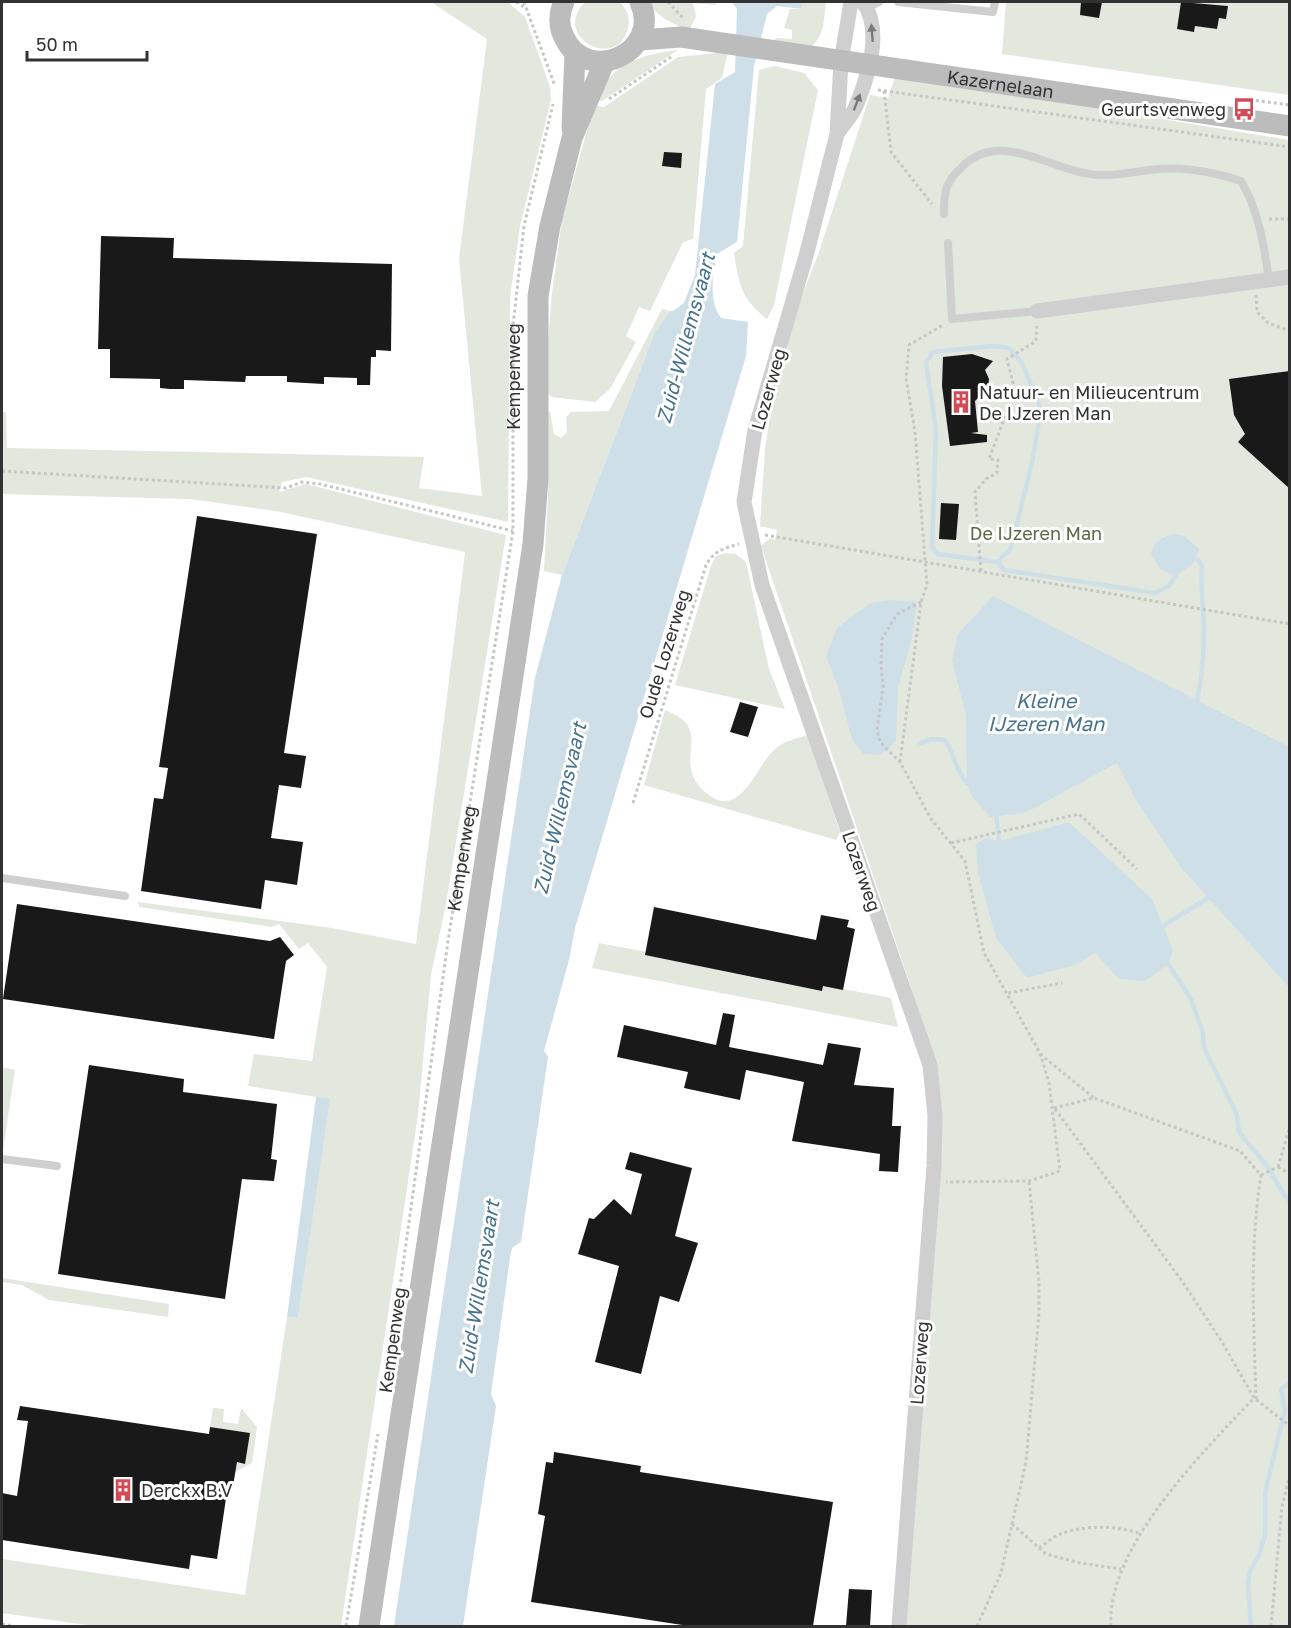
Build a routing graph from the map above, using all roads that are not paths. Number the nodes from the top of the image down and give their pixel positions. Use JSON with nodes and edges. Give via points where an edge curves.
{"nodes":[{"id":1,"x":851,"y":2,"type":"edge"},
{"id":2,"x":898,"y":2,"type":"edge"},
{"id":3,"x":995,"y":2,"type":"edge"},
{"id":4,"x":559,"y":4,"type":"edge"},
{"id":5,"x":870,"y":4,"type":"edge"},
{"id":6,"x":642,"y":9,"type":"edge"},
{"id":7,"x":640,"y":40,"type":"junction"},
{"id":8,"x":681,"y":44,"type":"junction"},
{"id":9,"x":575,"y":53,"type":"junction"},
{"id":10,"x":841,"y":62,"type":"junction"},
{"id":11,"x":604,"y":63,"type":"junction"},
{"id":12,"x":867,"y":66,"type":"junction"},
{"id":13,"x":572,"y":96,"type":"junction"},
{"id":14,"x":1290,"y":126,"type":"edge"},
{"id":15,"x":837,"y":134,"type":"junction"},
{"id":16,"x":944,"y":214,"type":"road end"},
{"id":17,"x":948,"y":243,"type":"dead end"},
{"id":18,"x":1290,"y":277,"type":"edge"},
{"id":19,"x":1262,"y":281,"type":"junction"},
{"id":20,"x":1037,"y":311,"type":"joint"},
{"id":21,"x":2,"y":878,"type":"edge"},
{"id":22,"x":125,"y":896,"type":"dead end"},
{"id":23,"x":2,"y":1159,"type":"edge"},
{"id":24,"x":57,"y":1166,"type":"dead end"},
{"id":25,"x":369,"y":1626,"type":"edge"},
{"id":26,"x":899,"y":1626,"type":"edge"}],
"edges":[{"from":1,"to":10,"type":"street","name":"Lozerweg"},
{"from":2,"to":3,"type":"lane","via":[[993,12]]},
{"from":4,"to":9,"type":"main road","via":[[561,33]]},
{"from":12,"to":5,"type":"street","name":"Lozerweg","one_way":true,"via":[[873,49]]},
{"from":6,"to":7,"type":"main road"},
{"from":6,"to":8,"type":"main road","name":"Kazernelaan"},
{"from":7,"to":8,"type":"main road","name":"Kazernelaan"},
{"from":7,"to":11,"type":"main road","via":[[631,52]]},
{"from":8,"to":10,"type":"main road","name":"Kazernelaan","via":[[725,45]]},
{"from":9,"to":11,"type":"main road"},
{"from":9,"to":13,"type":"main road","name":"Kempenweg"},
{"from":10,"to":12,"type":"main road","name":"Kazernelaan"},
{"from":10,"to":15,"type":"street","name":"Lozerweg"},
{"from":11,"to":13,"type":"main road","name":"Kempenweg"},
{"from":12,"to":14,"type":"main road","name":"Kazernelaan"},
{"from":15,"to":12,"type":"street","name":"Lozerweg","one_way":true,"via":[[855,108]]},
{"from":13,"to":25,"type":"main road","name":"Kempenweg","via":[[572,138],[538,296],[538,478],[533,544]]},
{"from":15,"to":26,"type":"street","name":"Lozerweg","via":[[755,430],[744,502],[762,585],[930,1065],[935,1116],[932,1182]]},
{"from":16,"to":19,"type":"lane","via":[[944,191],[949,178],[981,152],[1008,151],[1100,176],[1162,168],[1219,174],[1242,181],[1251,197],[1258,219]]},
{"from":17,"to":20,"type":"lane","via":[[952,319]]},
{"from":18,"to":19,"type":"street"},
{"from":19,"to":20,"type":"street"},
{"from":21,"to":22,"type":"lane"},
{"from":23,"to":24,"type":"lane"}]}
